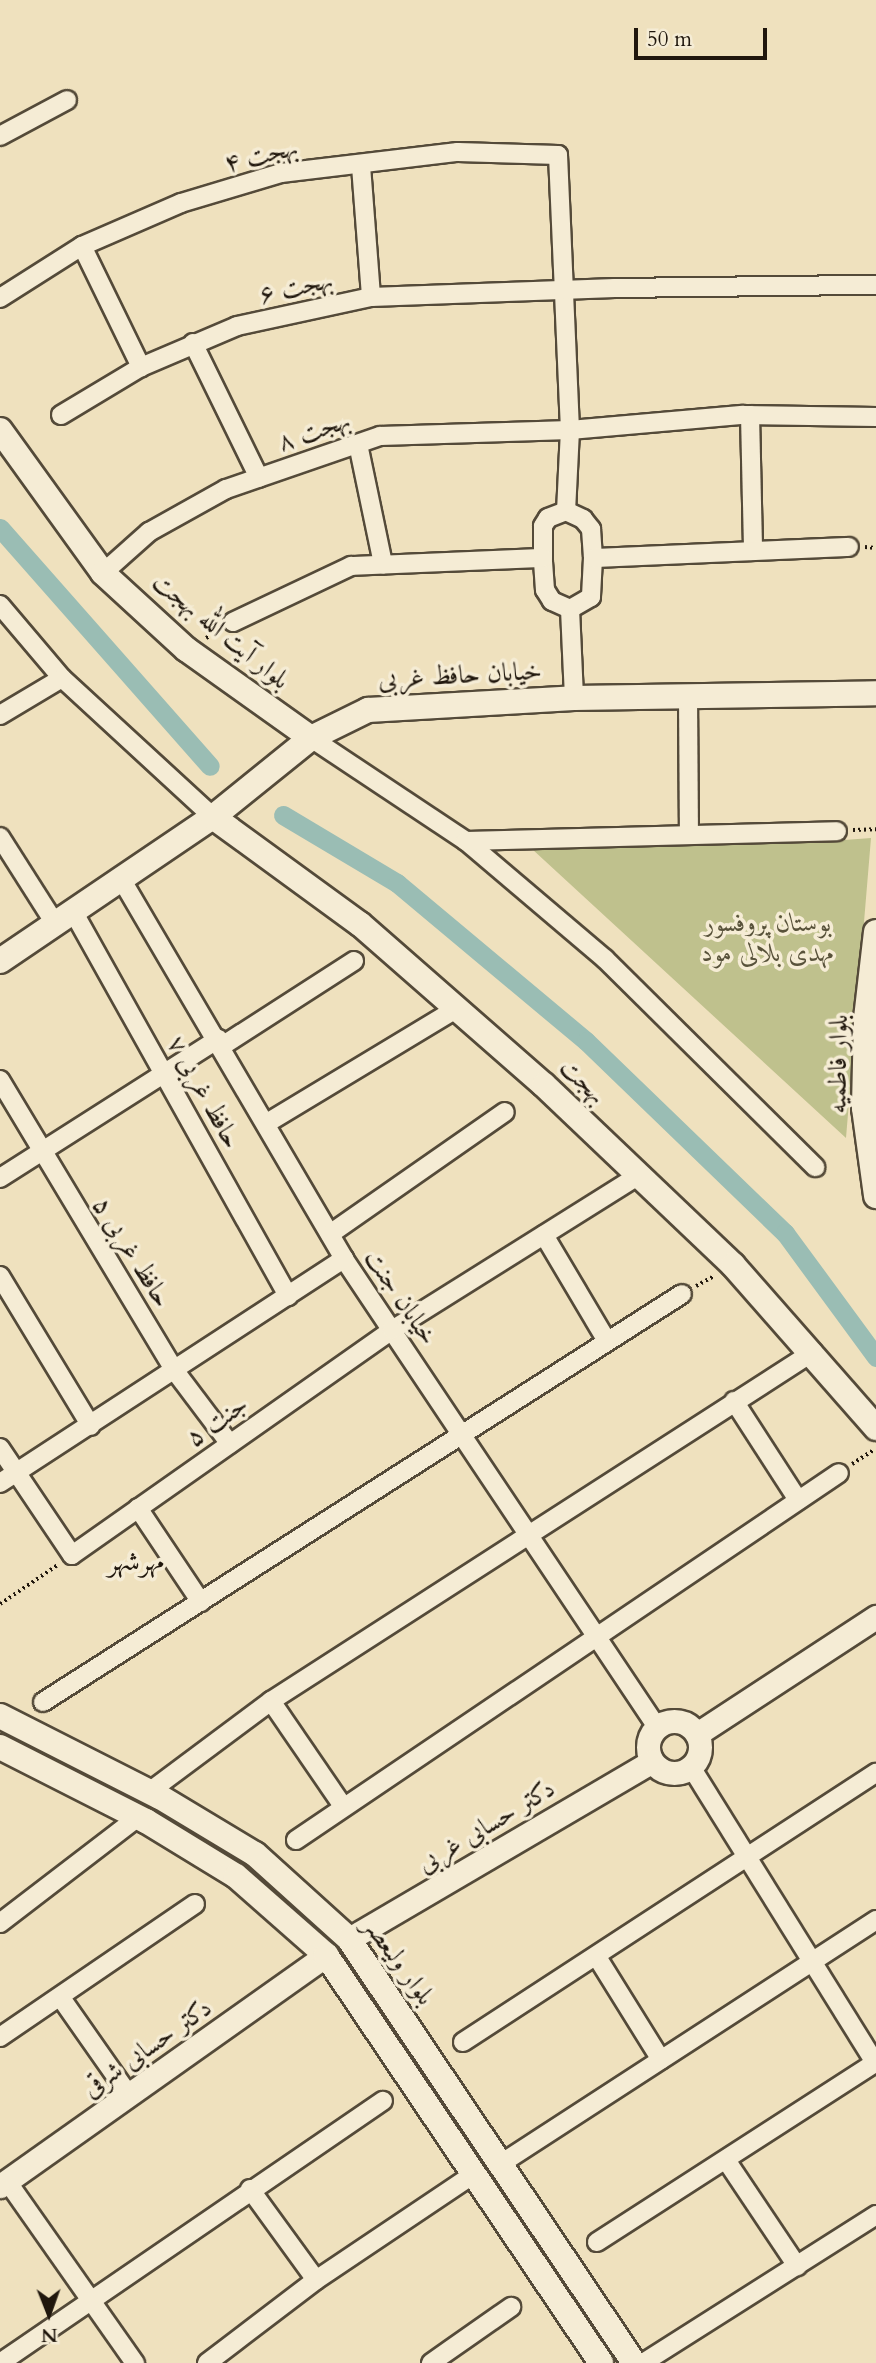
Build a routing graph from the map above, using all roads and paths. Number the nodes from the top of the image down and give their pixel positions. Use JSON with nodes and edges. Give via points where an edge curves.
{"nodes":[{"id":1,"x":67,"y":100,"type":"dead end"},
{"id":2,"x":0,"y":136,"type":"edge"},
{"id":3,"x":361,"y":166,"type":"junction"},
{"id":4,"x":82,"y":246,"type":"junction"},
{"id":5,"x":876,"y":285,"type":"edge"},
{"id":6,"x":563,"y":290,"type":"junction"},
{"id":7,"x":0,"y":298,"type":"edge"},
{"id":8,"x":372,"y":298,"type":"junction"},
{"id":9,"x":194,"y":343,"type":"junction"},
{"id":10,"x":141,"y":367,"type":"junction"},
{"id":11,"x":61,"y":415,"type":"dead end"},
{"id":12,"x":750,"y":415,"type":"junction"},
{"id":13,"x":876,"y":417,"type":"edge"},
{"id":14,"x":0,"y":430,"type":"edge"},
{"id":15,"x":570,"y":430,"type":"junction"},
{"id":16,"x":358,"y":444,"type":"junction"},
{"id":17,"x":259,"y":478,"type":"junction"},
{"id":18,"x":566,"y":511,"type":"junction"},
{"id":19,"x":849,"y":547,"type":"dead end"},
{"id":20,"x":753,"y":551,"type":"junction"},
{"id":21,"x":543,"y":558,"type":"junction"},
{"id":22,"x":593,"y":558,"type":"junction"},
{"id":23,"x":383,"y":564,"type":"junction"},
{"id":24,"x":103,"y":573,"type":"junction"},
{"id":25,"x":0,"y":605,"type":"edge"},
{"id":26,"x":570,"y":609,"type":"junction"},
{"id":27,"x":233,"y":622,"type":"joint"},
{"id":28,"x":186,"y":649,"type":"junction"},
{"id":29,"x":62,"y":678,"type":"junction"},
{"id":30,"x":876,"y":693,"type":"edge"},
{"id":31,"x":688,"y":695,"type":"junction"},
{"id":32,"x":574,"y":698,"type":"junction"},
{"id":33,"x":0,"y":715,"type":"edge"},
{"id":34,"x":311,"y":738,"type":"junction"},
{"id":35,"x":213,"y":817,"type":"junction"},
{"id":36,"x":876,"y":829,"type":"edge"},
{"id":37,"x":837,"y":831,"type":"joint"},
{"id":38,"x":689,"y":835,"type":"junction"},
{"id":39,"x":0,"y":837,"type":"edge"},
{"id":40,"x":466,"y":841,"type":"junction"},
{"id":41,"x":122,"y":882,"type":"junction"},
{"id":42,"x":65,"y":919,"type":"junction"},
{"id":43,"x":876,"y":932,"type":"edge"},
{"id":44,"x":0,"y":961,"type":"edge"},
{"id":45,"x":354,"y":961,"type":"dead end"},
{"id":46,"x":459,"y":1007,"type":"junction"},
{"id":47,"x":220,"y":1042,"type":"junction"},
{"id":48,"x":164,"y":1074,"type":"junction"},
{"id":49,"x":0,"y":1080,"type":"edge"},
{"id":50,"x":505,"y":1112,"type":"dead end"},
{"id":51,"x":267,"y":1123,"type":"junction"},
{"id":52,"x":41,"y":1152,"type":"junction"},
{"id":53,"x":815,"y":1167,"type":"dead end"},
{"id":54,"x":639,"y":1175,"type":"junction"},
{"id":55,"x":0,"y":1178,"type":"edge"},
{"id":56,"x":876,"y":1196,"type":"edge"},
{"id":57,"x":330,"y":1234,"type":"junction"},
{"id":58,"x":544,"y":1235,"type":"junction"},
{"id":59,"x":344,"y":1259,"type":"junction"},
{"id":60,"x":733,"y":1265,"type":"junction"},
{"id":61,"x":0,"y":1276,"type":"edge"},
{"id":62,"x":682,"y":1294,"type":"joint"},
{"id":63,"x":288,"y":1296,"type":"junction"},
{"id":64,"x":391,"y":1330,"type":"junction"},
{"id":65,"x":607,"y":1341,"type":"junction"},
{"id":66,"x":813,"y":1352,"type":"junction"},
{"id":67,"x":175,"y":1371,"type":"junction"},
{"id":68,"x":734,"y":1401,"type":"junction"},
{"id":69,"x":91,"y":1426,"type":"junction"},
{"id":70,"x":876,"y":1428,"type":"edge"},
{"id":71,"x":461,"y":1434,"type":"junction"},
{"id":72,"x":230,"y":1444,"type":"junction"},
{"id":73,"x":0,"y":1448,"type":"edge"},
{"id":74,"x":876,"y":1448,"type":"edge"},
{"id":75,"x":19,"y":1473,"type":"junction"},
{"id":76,"x":839,"y":1473,"type":"joint"},
{"id":77,"x":0,"y":1483,"type":"edge"},
{"id":78,"x":799,"y":1500,"type":"junction"},
{"id":79,"x":138,"y":1508,"type":"junction"},
{"id":80,"x":527,"y":1533,"type":"junction"},
{"id":81,"x":72,"y":1555,"type":"junction"},
{"id":82,"x":201,"y":1602,"type":"junction"},
{"id":83,"x":0,"y":1604,"type":"edge"},
{"id":84,"x":876,"y":1617,"type":"edge"},
{"id":85,"x":596,"y":1637,"type":"junction"},
{"id":86,"x":271,"y":1701,"type":"junction"},
{"id":87,"x":43,"y":1702,"type":"dead end"},
{"id":88,"x":0,"y":1716,"type":"edge"},
{"id":89,"x":657,"y":1727,"type":"junction"},
{"id":90,"x":697,"y":1734,"type":"junction"},
{"id":91,"x":0,"y":1747,"type":"edge"},
{"id":92,"x":652,"y":1761,"type":"junction"},
{"id":93,"x":691,"y":1767,"type":"junction"},
{"id":94,"x":876,"y":1773,"type":"edge"},
{"id":95,"x":149,"y":1792,"type":"junction"},
{"id":96,"x":342,"y":1806,"type":"junction"},
{"id":97,"x":138,"y":1817,"type":"junction"},
{"id":98,"x":296,"y":1840,"type":"dead end"},
{"id":99,"x":748,"y":1860,"type":"junction"},
{"id":100,"x":305,"y":1895,"type":"junction"},
{"id":101,"x":195,"y":1903,"type":"dead end"},
{"id":102,"x":285,"y":1916,"type":"junction"},
{"id":103,"x":876,"y":1920,"type":"edge"},
{"id":104,"x":0,"y":1923,"type":"edge"},
{"id":105,"x":349,"y":1939,"type":"junction"},
{"id":106,"x":326,"y":1955,"type":"junction"},
{"id":107,"x":597,"y":1957,"type":"junction"},
{"id":108,"x":811,"y":1964,"type":"junction"},
{"id":109,"x":61,"y":1998,"type":"junction"},
{"id":110,"x":404,"y":2017,"type":"junction"},
{"id":111,"x":381,"y":2033,"type":"junction"},
{"id":112,"x":0,"y":2037,"type":"edge"},
{"id":113,"x":463,"y":2042,"type":"dead end"},
{"id":114,"x":661,"y":2060,"type":"junction"},
{"id":115,"x":876,"y":2062,"type":"edge"},
{"id":116,"x":129,"y":2095,"type":"junction"},
{"id":117,"x":383,"y":2101,"type":"dead end"},
{"id":118,"x":726,"y":2160,"type":"junction"},
{"id":119,"x":502,"y":2163,"type":"junction"},
{"id":120,"x":475,"y":2173,"type":"junction"},
{"id":121,"x":3,"y":2184,"type":"edge"},
{"id":122,"x":250,"y":2189,"type":"junction"},
{"id":123,"x":876,"y":2215,"type":"edge"},
{"id":124,"x":597,"y":2242,"type":"dead end"},
{"id":125,"x":797,"y":2266,"type":"junction"},
{"id":126,"x":316,"y":2280,"type":"junction"},
{"id":127,"x":92,"y":2299,"type":"junction"},
{"id":128,"x":511,"y":2307,"type":"dead end"},
{"id":129,"x":0,"y":2363,"type":"edge"},
{"id":130,"x":135,"y":2363,"type":"edge"},
{"id":131,"x":207,"y":2363,"type":"edge"},
{"id":132,"x":431,"y":2363,"type":"edge"},
{"id":133,"x":600,"y":2363,"type":"edge"},
{"id":134,"x":634,"y":2363,"type":"edge"},
{"id":135,"x":643,"y":2363,"type":"edge"}],
"edges":[{"from":1,"to":2,"type":"street"},
{"from":3,"to":4,"type":"street","name":"بهجت ۴","via":[[281,173],[181,203]]},
{"from":3,"to":6,"type":"street","name":"بهجت ۴","via":[[458,152],[558,155]]},
{"from":3,"to":8,"type":"street"},
{"from":4,"to":7,"type":"street","name":"بهجت ۴"},
{"from":4,"to":10,"type":"street"},
{"from":5,"to":6,"type":"street","name":"بهجت ۶"},
{"from":6,"to":8,"type":"street","name":"بهجت ۶"},
{"from":6,"to":15,"type":"street"},
{"from":8,"to":9,"type":"street","name":"بهجت ۶","via":[[237,326]]},
{"from":9,"to":10,"type":"street","name":"بهجت ۶"},
{"from":9,"to":17,"type":"street"},
{"from":10,"to":11,"type":"street","name":"بهجت ۶"},
{"from":12,"to":13,"type":"street","name":"بهجت ۸"},
{"from":12,"to":15,"type":"street","name":"بهجت ۸"},
{"from":12,"to":20,"type":"street"},
{"from":14,"to":24,"type":"main road","name":"بلوار آیت الله بهجت"},
{"from":15,"to":16,"type":"street","name":"بهجت ۸","via":[[380,436]]},
{"from":15,"to":18,"type":"street"},
{"from":16,"to":17,"type":"street","name":"بهجت ۸"},
{"from":16,"to":23,"type":"street"},
{"from":17,"to":24,"type":"street","name":"بهجت ۸","via":[[226,489],[149,532]]},
{"from":18,"to":21,"type":"street","via":[[548,518],[543,526]]},
{"from":18,"to":22,"type":"street","via":[[591,529]]},
{"from":19,"to":20,"type":"street"},
{"from":20,"to":22,"type":"street"},
{"from":21,"to":23,"type":"street"},
{"from":21,"to":26,"type":"street","via":[[545,590],[552,601]]},
{"from":22,"to":26,"type":"street","via":[[591,597]]},
{"from":23,"to":27,"type":"street","via":[[351,566]]},
{"from":24,"to":28,"type":"main road","name":"بلوار آیت الله بهجت"},
{"from":25,"to":29,"type":"street"},
{"from":26,"to":32,"type":"street"},
{"from":27,"to":28,"type":"path"},
{"from":28,"to":34,"type":"main road","name":"بلوار آیت الله بهجت"},
{"from":29,"to":33,"type":"street"},
{"from":29,"to":35,"type":"street"},
{"from":30,"to":31,"type":"main road","name":"خیابان حافظ غربی"},
{"from":31,"to":32,"type":"main road","name":"خیابان حافظ غربی"},
{"from":31,"to":38,"type":"street"},
{"from":32,"to":34,"type":"main road","name":"خیابان حافظ غربی","via":[[368,710]]},
{"from":34,"to":35,"type":"main road","name":"خیابان حافظ غربی"},
{"from":34,"to":40,"type":"street"},
{"from":35,"to":41,"type":"main road","name":"خیابان حافظ غربی"},
{"from":35,"to":46,"type":"main road","name":"بهجت","via":[[360,925]]},
{"from":36,"to":37,"type":"path"},
{"from":37,"to":38,"type":"street"},
{"from":38,"to":40,"type":"street"},
{"from":39,"to":42,"type":"street","name":"حافظ غربی ۷"},
{"from":40,"to":53,"type":"street","via":[[605,959]]},
{"from":41,"to":42,"type":"main road","name":"خیابان حافظ غربی"},
{"from":41,"to":47,"type":"street","name":"خیابان جنت"},
{"from":42,"to":44,"type":"main road","name":"خیابان حافظ غربی"},
{"from":42,"to":48,"type":"street","name":"حافظ غربی ۷"},
{"from":43,"to":56,"type":"main road","name":"بلوار فاطمیه","via":[[866,1019],[864,1108]]},
{"from":45,"to":47,"type":"street"},
{"from":46,"to":51,"type":"street"},
{"from":46,"to":54,"type":"main road","name":"بهجت"},
{"from":47,"to":48,"type":"street"},
{"from":47,"to":51,"type":"street","name":"خیابان جنت"},
{"from":48,"to":52,"type":"street"},
{"from":48,"to":63,"type":"street","name":"حافظ غربی ۷"},
{"from":49,"to":52,"type":"street","name":"حافظ غربی ۵"},
{"from":50,"to":57,"type":"street"},
{"from":51,"to":57,"type":"street","name":"خیابان جنت"},
{"from":52,"to":55,"type":"street"},
{"from":52,"to":67,"type":"street","name":"حافظ غربی ۵"},
{"from":54,"to":58,"type":"street","name":"جنت ۵"},
{"from":54,"to":60,"type":"main road","name":"بهجت"},
{"from":57,"to":59,"type":"street","name":"خیابان جنت"},
{"from":58,"to":64,"type":"street","name":"جنت ۵"},
{"from":58,"to":65,"type":"street"},
{"from":59,"to":63,"type":"street"},
{"from":59,"to":64,"type":"street","name":"خیابان جنت"},
{"from":60,"to":62,"type":"path"},
{"from":60,"to":66,"type":"main road","name":"بهجت"},
{"from":61,"to":69,"type":"street"},
{"from":62,"to":65,"type":"street"},
{"from":63,"to":67,"type":"street"},
{"from":64,"to":71,"type":"street","name":"خیابان جنت"},
{"from":64,"to":72,"type":"street","name":"جنت ۵"},
{"from":65,"to":71,"type":"street"},
{"from":66,"to":68,"type":"street"},
{"from":66,"to":70,"type":"main road","name":"بهجت"},
{"from":67,"to":69,"type":"street"},
{"from":67,"to":72,"type":"street","name":"حافظ غربی ۵"},
{"from":68,"to":78,"type":"street"},
{"from":68,"to":80,"type":"street"},
{"from":69,"to":75,"type":"street"},
{"from":71,"to":80,"type":"street","name":"خیابان جنت"},
{"from":71,"to":82,"type":"street"},
{"from":72,"to":79,"type":"street","name":"جنت ۵"},
{"from":73,"to":75,"type":"street"},
{"from":74,"to":76,"type":"path"},
{"from":75,"to":77,"type":"street"},
{"from":75,"to":81,"type":"street"},
{"from":76,"to":78,"type":"street"},
{"from":78,"to":85,"type":"street"},
{"from":79,"to":81,"type":"street","name":"جنت ۵"},
{"from":79,"to":82,"type":"street"},
{"from":80,"to":85,"type":"street","name":"خیابان جنت"},
{"from":80,"to":86,"type":"street"},
{"from":81,"to":83,"type":"path"},
{"from":82,"to":87,"type":"street"},
{"from":84,"to":90,"type":"street"},
{"from":85,"to":89,"type":"street","name":"خیابان جنت"},
{"from":85,"to":96,"type":"street"},
{"from":86,"to":95,"type":"street"},
{"from":86,"to":96,"type":"street"},
{"from":88,"to":95,"type":"main road","name":"بلوار ولیعصر"},
{"from":89,"to":90,"type":"street","via":[[683,1723]]},
{"from":89,"to":92,"type":"street","via":[[648,1746]]},
{"from":90,"to":93,"type":"street","via":[[700,1748]]},
{"from":91,"to":97,"type":"main road"},
{"from":92,"to":93,"type":"street","via":[[674,1773]]},
{"from":92,"to":105,"type":"street","name":"دکتر حسابی غربی"},
{"from":93,"to":99,"type":"street"},
{"from":94,"to":99,"type":"street"},
{"from":95,"to":100,"type":"main road","name":"بلوار ولیعصر","via":[[255,1854]]},
{"from":96,"to":98,"type":"street"},
{"from":97,"to":102,"type":"main road","via":[[236,1876]]},
{"from":97,"to":104,"type":"street"},
{"from":99,"to":107,"type":"street"},
{"from":99,"to":108,"type":"street"},
{"from":100,"to":102,"type":"main road","via":[[302,1910]]},
{"from":100,"to":105,"type":"main road","name":"بلوار ولیعصر"},
{"from":101,"to":109,"type":"street"},
{"from":102,"to":106,"type":"main road"},
{"from":103,"to":108,"type":"street"},
{"from":105,"to":106,"type":"main road"},
{"from":105,"to":110,"type":"main road","name":"بلوار ولیعصر"},
{"from":106,"to":111,"type":"main road"},
{"from":106,"to":116,"type":"street","name":"دکتر حسابی شرقی"},
{"from":107,"to":113,"type":"street"},
{"from":107,"to":114,"type":"street"},
{"from":108,"to":114,"type":"street"},
{"from":108,"to":115,"type":"street"},
{"from":109,"to":112,"type":"street"},
{"from":109,"to":116,"type":"street"},
{"from":110,"to":111,"type":"main road","via":[[383,2016]]},
{"from":110,"to":119,"type":"main road","name":"بلوار ولیعصر"},
{"from":111,"to":120,"type":"main road"},
{"from":114,"to":119,"type":"street"},
{"from":115,"to":118,"type":"street"},
{"from":116,"to":121,"type":"street","name":"دکتر حسابی شرقی"},
{"from":117,"to":122,"type":"street"},
{"from":118,"to":124,"type":"street"},
{"from":118,"to":125,"type":"street"},
{"from":119,"to":134,"type":"main road","name":"بلوار ولیعصر"},
{"from":120,"to":126,"type":"street"},
{"from":120,"to":133,"type":"main road"},
{"from":121,"to":127,"type":"street"},
{"from":122,"to":126,"type":"street"},
{"from":122,"to":127,"type":"street"},
{"from":123,"to":125,"type":"street"},
{"from":125,"to":135,"type":"street"},
{"from":126,"to":131,"type":"street"},
{"from":127,"to":129,"type":"street"},
{"from":127,"to":130,"type":"street"},
{"from":128,"to":132,"type":"street"}]}
